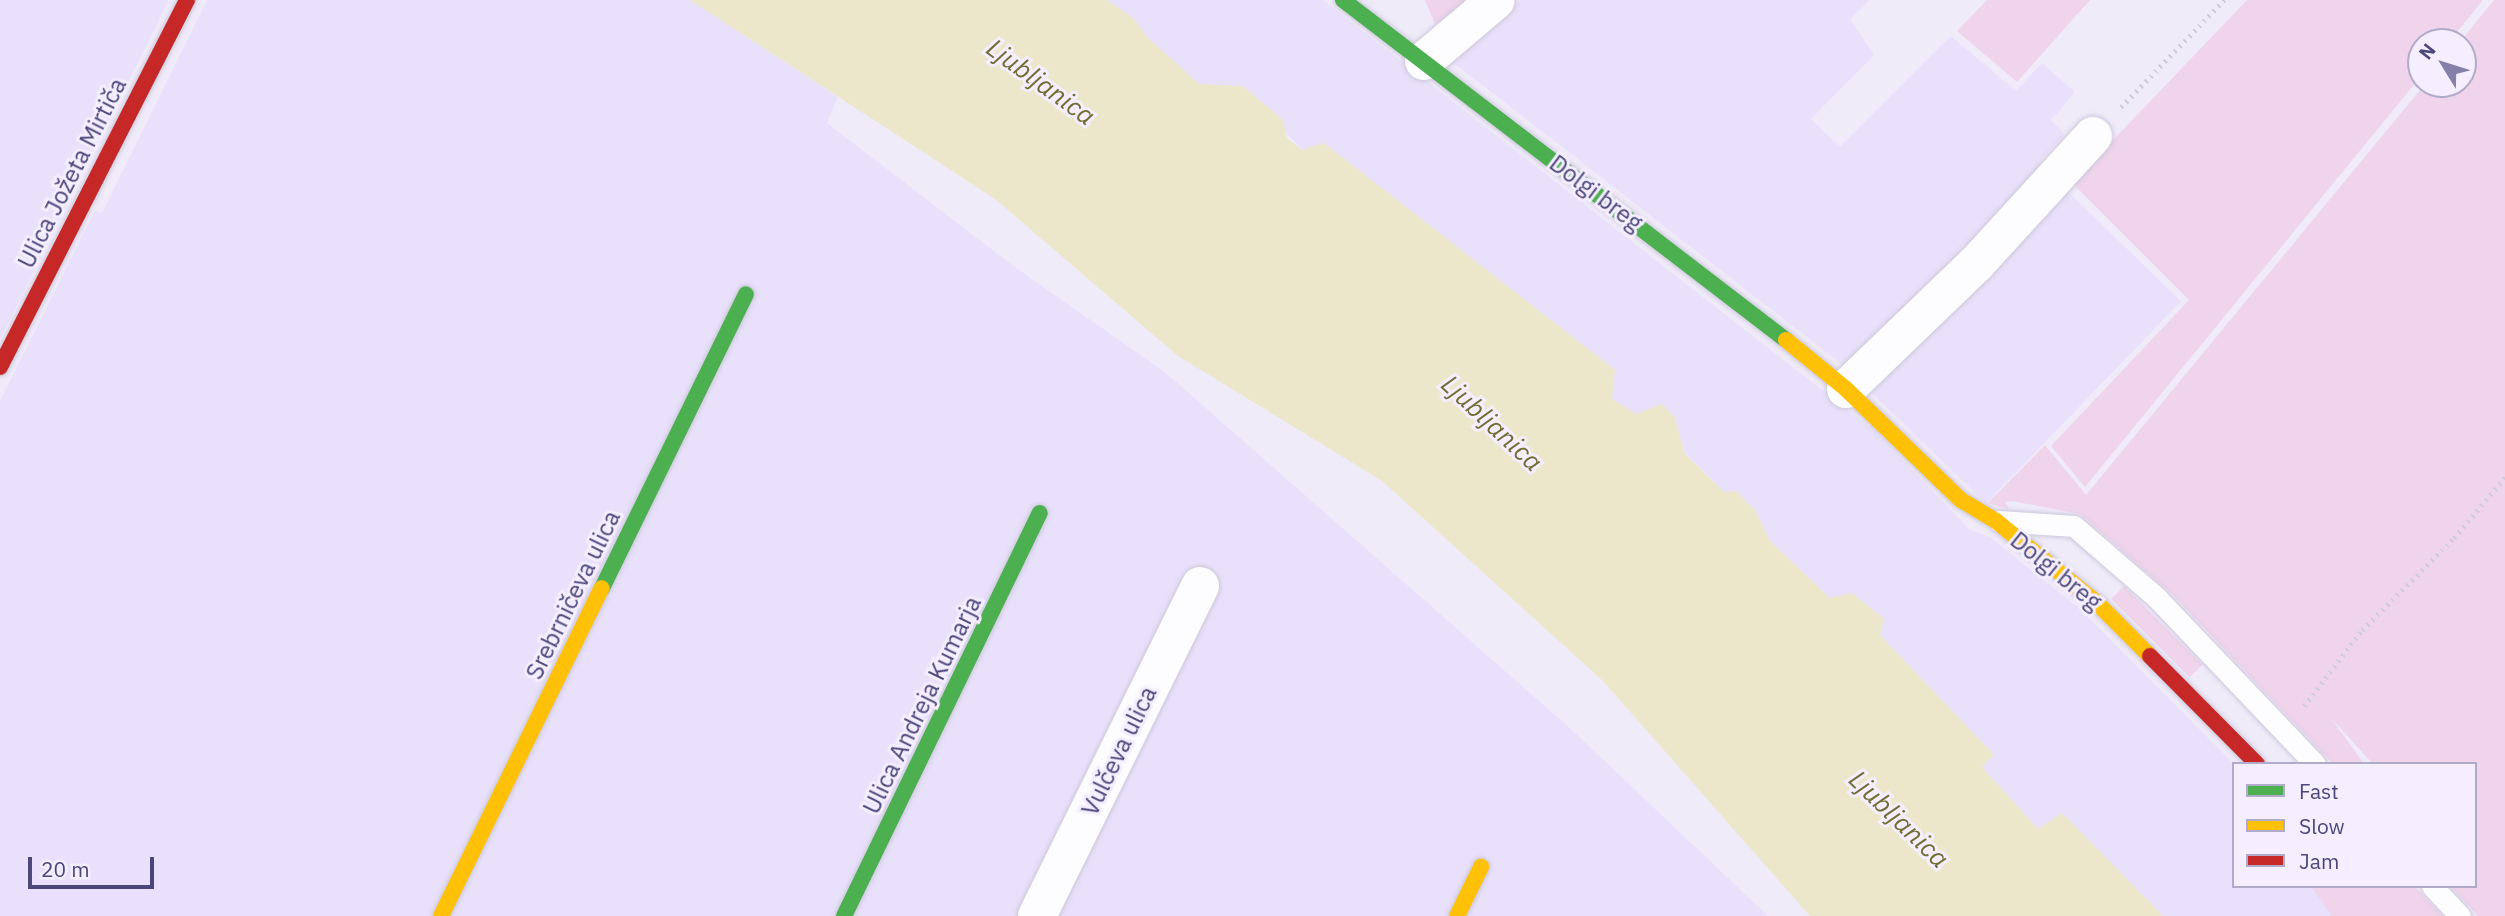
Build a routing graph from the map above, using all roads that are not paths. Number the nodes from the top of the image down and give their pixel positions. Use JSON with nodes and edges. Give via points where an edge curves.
{"nodes":[{"id":1,"x":187,"y":0,"type":"edge"},
{"id":2,"x":1343,"y":0,"type":"edge"},
{"id":3,"x":1496,"y":0,"type":"edge"},
{"id":4,"x":1424,"y":61,"type":"junction"},
{"id":5,"x":2094,"y":136,"type":"road end"},
{"id":6,"x":746,"y":294,"type":"dead end"},
{"id":7,"x":0,"y":367,"type":"edge"},
{"id":8,"x":1846,"y":389,"type":"junction"},
{"id":9,"x":1040,"y":513,"type":"dead end"},
{"id":10,"x":1996,"y":522,"type":"junction"},
{"id":11,"x":1200,"y":586,"type":"dead end"},
{"id":12,"x":2256,"y":762,"type":"edge"},
{"id":13,"x":2313,"y":762,"type":"edge"},
{"id":14,"x":1481,"y":867,"type":"dead end"},
{"id":15,"x":2434,"y":888,"type":"edge"},
{"id":16,"x":441,"y":916,"type":"edge"},
{"id":17,"x":844,"y":916,"type":"edge"},
{"id":18,"x":1037,"y":916,"type":"edge"},
{"id":19,"x":1457,"y":916,"type":"edge"},
{"id":20,"x":2460,"y":916,"type":"edge"}],
"edges":[{"from":1,"to":7,"type":"street","name":"Ulica Jožeta Mirtiča"},
{"from":2,"to":4,"type":"street","name":"Dolgi breg"},
{"from":3,"to":4,"type":"street"},
{"from":4,"to":8,"type":"street","name":"Dolgi breg"},
{"from":5,"to":8,"type":"street","via":[[1976,263]]},
{"from":6,"to":16,"type":"street","name":"Srebrničeva ulica"},
{"from":8,"to":10,"type":"street","name":"Dolgi breg","via":[[1961,500]]},
{"from":9,"to":17,"type":"street","name":"Ulica Andreja Kumarja"},
{"from":10,"to":12,"type":"street","name":"Dolgi breg","via":[[2150,652]]},
{"from":10,"to":13,"type":"lane","via":[[2074,526],[2157,598]]},
{"from":11,"to":18,"type":"street","name":"Vulčeva ulica"},
{"from":14,"to":19,"type":"street"},
{"from":15,"to":20,"type":"lane"}]}
